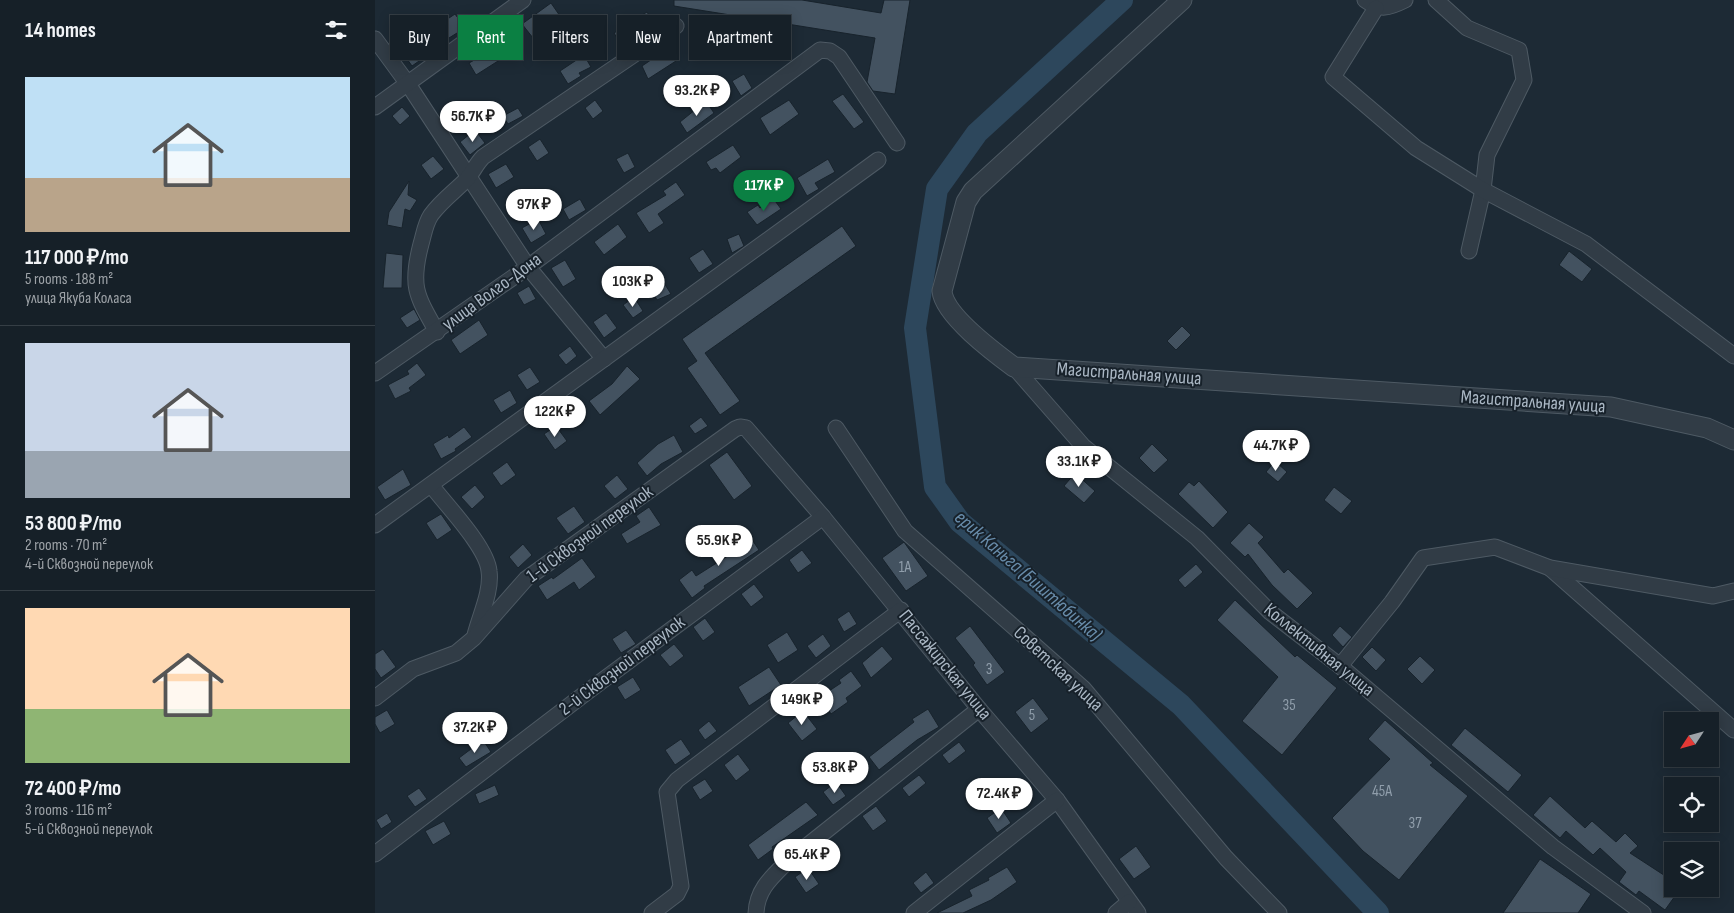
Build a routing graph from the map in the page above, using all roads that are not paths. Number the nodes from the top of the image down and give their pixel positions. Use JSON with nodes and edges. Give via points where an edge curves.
{"nodes":[{"id":1,"x":523,"y":0,"type":"edge"},
{"id":2,"x":1182,"y":0,"type":"edge"},
{"id":3,"x":1405,"y":0,"type":"edge"},
{"id":4,"x":1436,"y":0,"type":"edge"},
{"id":5,"x":1371,"y":4,"type":"edge"},
{"id":6,"x":375,"y":39,"type":"edge"},
{"id":7,"x":626,"y":60,"type":"edge"},
{"id":8,"x":408,"y":84,"type":"junction"},
{"id":9,"x":375,"y":107,"type":"edge"},
{"id":10,"x":897,"y":144,"type":"dead end"},
{"id":11,"x":878,"y":160,"type":"dead end"},
{"id":12,"x":469,"y":177,"type":"junction"},
{"id":13,"x":1483,"y":190,"type":"junction"},
{"id":14,"x":1469,"y":250,"type":"dead end"},
{"id":15,"x":528,"y":267,"type":"junction"},
{"id":16,"x":437,"y":332,"type":"junction"},
{"id":17,"x":1734,"y":356,"type":"edge"},
{"id":18,"x":604,"y":360,"type":"junction"},
{"id":19,"x":1014,"y":367,"type":"junction"},
{"id":20,"x":375,"y":373,"type":"edge"},
{"id":21,"x":740,"y":427,"type":"joint"},
{"id":22,"x":836,"y":428,"type":"dead end"},
{"id":23,"x":1734,"y":440,"type":"edge"},
{"id":24,"x":431,"y":485,"type":"junction"},
{"id":25,"x":823,"y":517,"type":"junction"},
{"id":26,"x":375,"y":526,"type":"edge"},
{"id":27,"x":1550,"y":568,"type":"junction"},
{"id":28,"x":1734,"y":591,"type":"edge"},
{"id":29,"x":901,"y":610,"type":"junction"},
{"id":30,"x":474,"y":638,"type":"junction"},
{"id":31,"x":1340,"y":666,"type":"junction"},
{"id":32,"x":375,"y":698,"type":"edge"},
{"id":33,"x":979,"y":709,"type":"junction"},
{"id":34,"x":1734,"y":730,"type":"edge"},
{"id":35,"x":1057,"y":800,"type":"junction"},
{"id":36,"x":375,"y":854,"type":"edge"},
{"id":37,"x":1133,"y":908,"type":"edge"},
{"id":38,"x":652,"y":913,"type":"edge"},
{"id":39,"x":756,"y":913,"type":"edge"},
{"id":40,"x":914,"y":913,"type":"edge"},
{"id":41,"x":1115,"y":913,"type":"edge"},
{"id":42,"x":1279,"y":913,"type":"edge"},
{"id":43,"x":1643,"y":913,"type":"edge"}],
"edges":[{"from":1,"to":8,"type":"street"},
{"from":2,"to":19,"type":"street","via":[[973,191],[966,202],[942,297],[982,344]]},
{"from":3,"to":5,"type":"street","via":[[1393,7]]},
{"from":4,"to":13,"type":"street","via":[[1467,28],[1519,50],[1524,80],[1487,155]]},
{"from":5,"to":13,"type":"street","via":[[1333,77],[1416,148]]},
{"from":6,"to":8,"type":"street"},
{"from":7,"to":12,"type":"street","via":[[483,158]]},
{"from":8,"to":9,"type":"street"},
{"from":8,"to":12,"type":"street"},
{"from":10,"to":15,"type":"street","name":"улица Волго-Дона","via":[[839,57],[830,51],[820,50]]},
{"from":11,"to":18,"type":"street"},
{"from":12,"to":15,"type":"street"},
{"from":12,"to":16,"type":"street","via":[[426,224],[415,266],[418,300]]},
{"from":13,"to":14,"type":"street"},
{"from":13,"to":17,"type":"street","via":[[1586,244]]},
{"from":15,"to":16,"type":"street","name":"улица Волго-Дона"},
{"from":15,"to":18,"type":"street"},
{"from":16,"to":20,"type":"street","name":"улица Волго-Дона"},
{"from":18,"to":24,"type":"street"},
{"from":19,"to":23,"type":"street","name":"Магистральная улица","via":[[1611,407],[1707,428]]},
{"from":19,"to":31,"type":"street","name":"Коллективная улица","via":[[1083,446],[1197,538],[1270,612]]},
{"from":21,"to":25,"type":"street","name":"Пассажирская улица","via":[[751,433]]},
{"from":21,"to":30,"type":"street","name":"1-й Сквозной переулок","via":[[526,579]]},
{"from":22,"to":42,"type":"street","name":"Советская улица","via":[[905,531],[1083,688],[1226,858]]},
{"from":24,"to":26,"type":"street"},
{"from":24,"to":30,"type":"street","via":[[485,554],[489,585]]},
{"from":25,"to":29,"type":"street","name":"Пассажирская улица"},
{"from":25,"to":36,"type":"street","name":"2-й Сквозной переулок"},
{"from":27,"to":28,"type":"street","via":[[1713,596]]},
{"from":27,"to":31,"type":"street","via":[[1495,547],[1423,558]]},
{"from":27,"to":34,"type":"street"},
{"from":29,"to":33,"type":"street","name":"Пассажирская улица"},
{"from":29,"to":38,"type":"street","via":[[685,774],[667,792],[681,886],[677,894]]},
{"from":30,"to":32,"type":"street","name":"1-й Сквозной переулок","via":[[456,653],[413,670]]},
{"from":31,"to":43,"type":"street","name":"Коллективная улица","via":[[1553,847]]},
{"from":33,"to":35,"type":"street","name":"Пассажирская улица"},
{"from":33,"to":39,"type":"street","via":[[788,861],[763,886],[757,899]]},
{"from":35,"to":37,"type":"street","name":"Пассажирская улица"},
{"from":35,"to":40,"type":"street"},
{"from":37,"to":41,"type":"street"}]}
